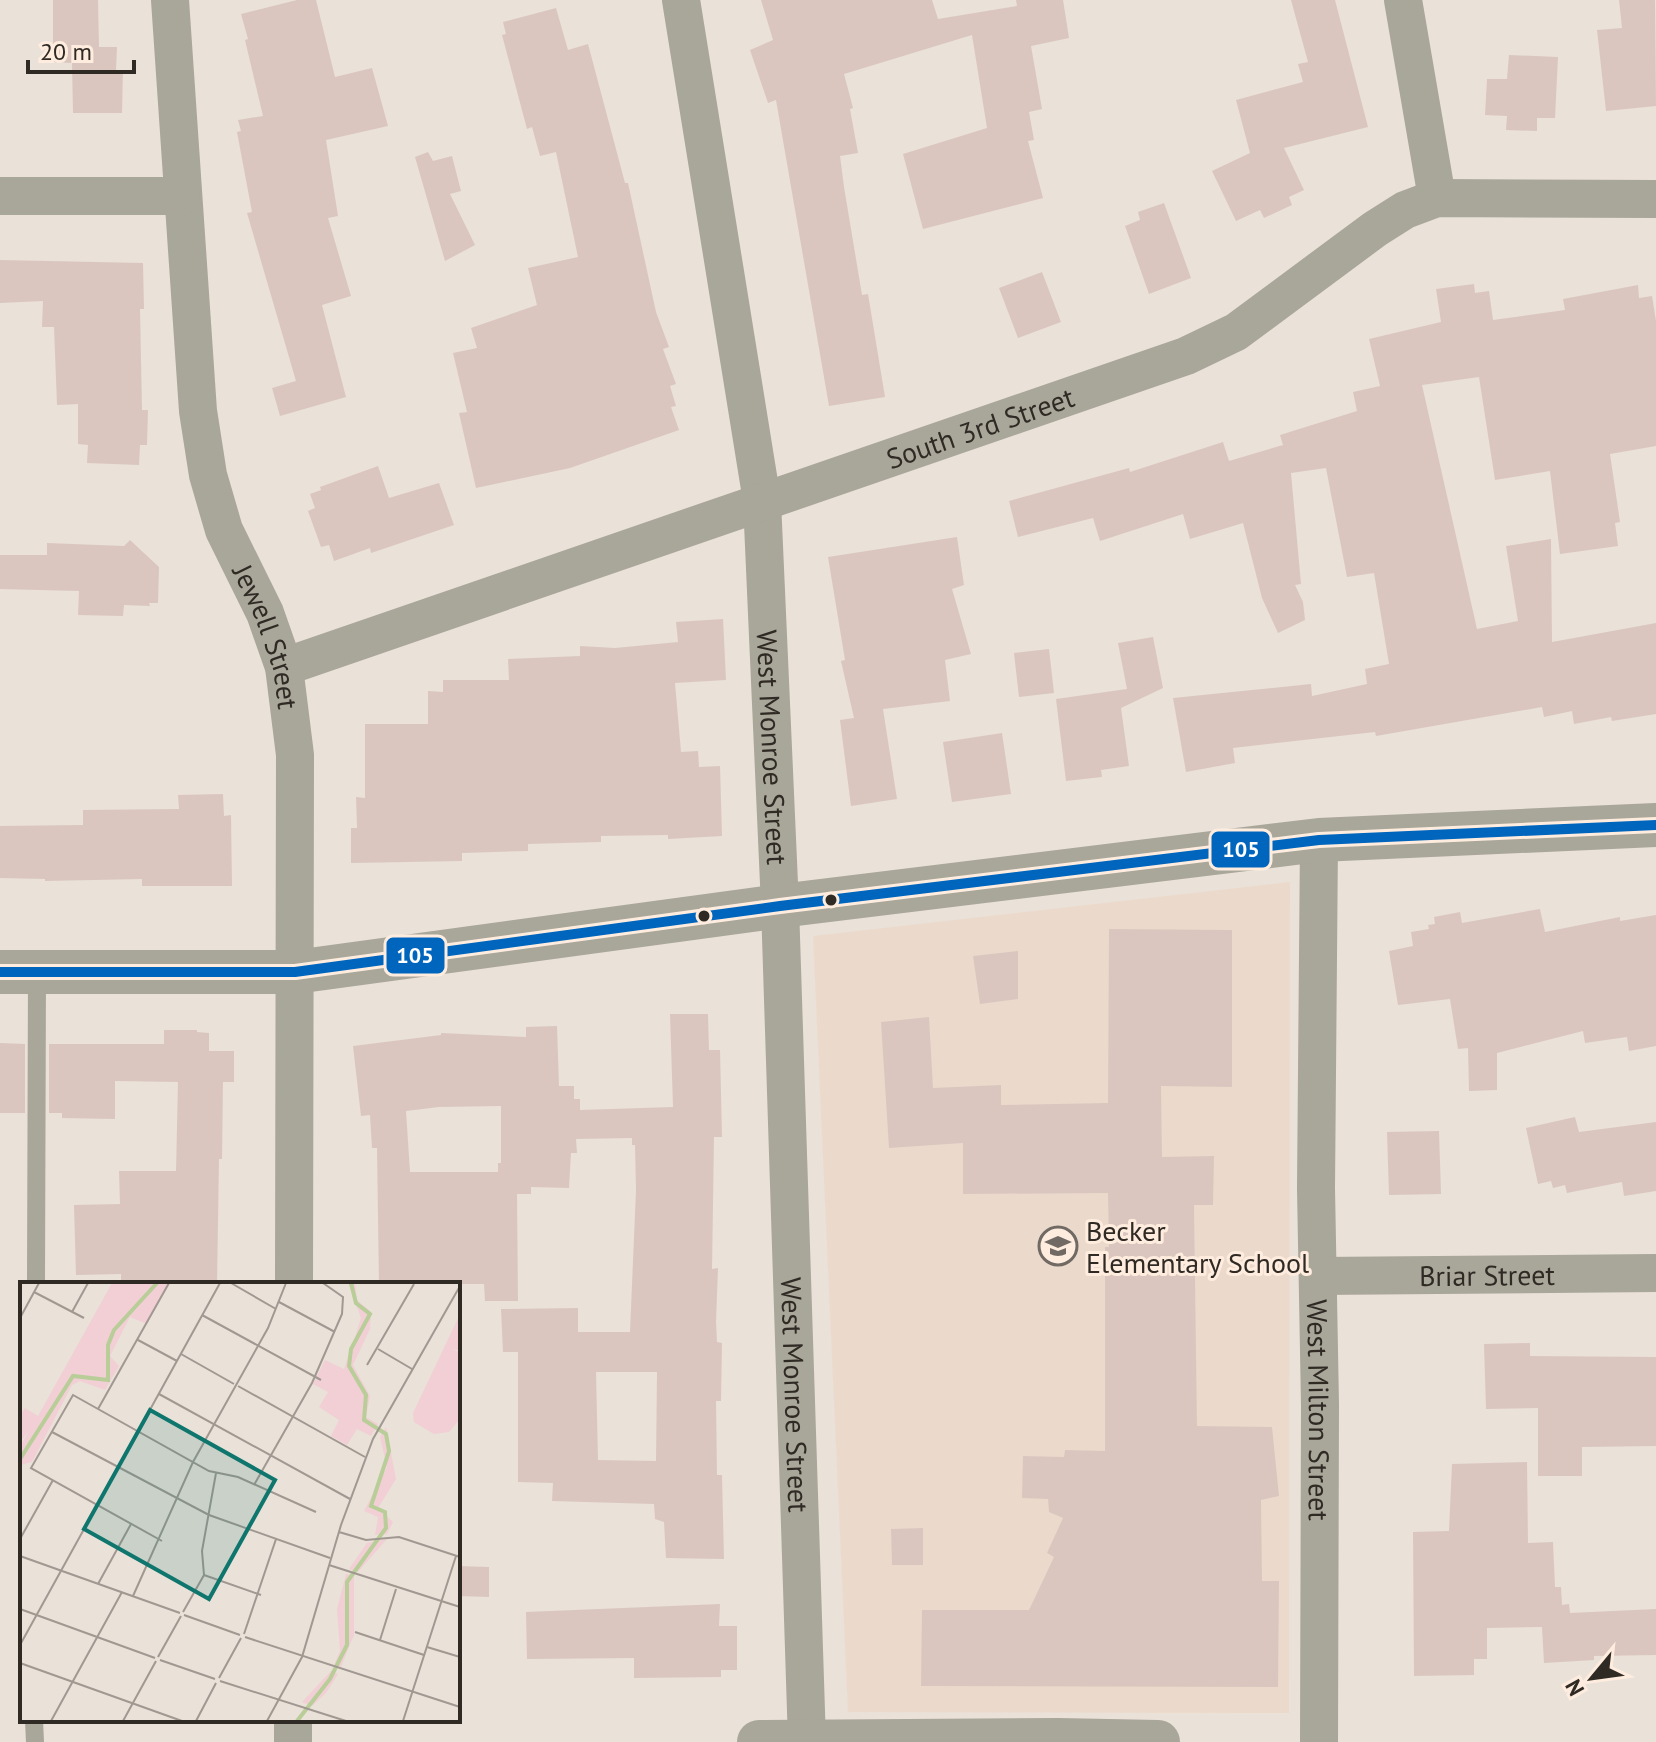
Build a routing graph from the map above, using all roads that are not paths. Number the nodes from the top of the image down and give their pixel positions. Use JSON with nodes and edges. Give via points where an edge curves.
{"nodes":[{"id":1,"x":170,"y":0,"type":"edge"},
{"id":2,"x":681,"y":0,"type":"edge"},
{"id":3,"x":1403,"y":0,"type":"edge"},
{"id":4,"x":0,"y":196,"type":"edge"},
{"id":5,"x":181,"y":196,"type":"junction"},
{"id":6,"x":1437,"y":198,"type":"junction"},
{"id":7,"x":1656,"y":199,"type":"edge"},
{"id":8,"x":762,"y":501,"type":"junction"},
{"id":9,"x":284,"y":667,"type":"junction"},
{"id":10,"x":1656,"y":825,"type":"edge"},
{"id":11,"x":1319,"y":840,"type":"junction"},
{"id":12,"x":780,"y":906,"type":"junction"},
{"id":13,"x":18,"y":972,"type":"edge"},
{"id":14,"x":295,"y":972,"type":"junction"},
{"id":15,"x":1656,"y":1273,"type":"edge"},
{"id":16,"x":1319,"y":1276,"type":"junction"},
{"id":17,"x":36,"y":1282,"type":"edge"},
{"id":18,"x":294,"y":1282,"type":"edge"},
{"id":19,"x":34,"y":1722,"type":"edge"},
{"id":20,"x":1058,"y":1741,"type":"edge"},
{"id":21,"x":35,"y":1742,"type":"edge"},
{"id":22,"x":759,"y":1742,"type":"edge"},
{"id":23,"x":807,"y":1742,"type":"edge"},
{"id":24,"x":1158,"y":1742,"type":"edge"},
{"id":25,"x":1319,"y":1742,"type":"edge"}],
"edges":[{"from":1,"to":5,"type":"street","name":"Jewell Street"},
{"from":2,"to":8,"type":"street","name":"West Monroe Street"},
{"from":3,"to":6,"type":"street"},
{"from":4,"to":5,"type":"street"},
{"from":5,"to":9,"type":"street","name":"Jewell Street","via":[[208,475],[224,530],[265,613]]},
{"from":6,"to":7,"type":"street","name":"South 3rd Street"},
{"from":6,"to":8,"type":"street","name":"South 3rd Street","via":[[1405,210],[1236,332],[1186,356]]},
{"from":8,"to":9,"type":"street","name":"South 3rd Street"},
{"from":8,"to":12,"type":"street","name":"West Monroe Street"},
{"from":9,"to":14,"type":"street","name":"Jewell Street","via":[[295,755]]},
{"from":10,"to":11,"type":"street"},
{"from":11,"to":12,"type":"street"},
{"from":11,"to":16,"type":"street","name":"West Milton Street"},
{"from":12,"to":14,"type":"street"},
{"from":12,"to":23,"type":"street","name":"West Monroe Street"},
{"from":13,"to":14,"type":"street"},
{"from":13,"to":17,"type":"lane"},
{"from":14,"to":18,"type":"street","name":"Jewell Street"},
{"from":15,"to":16,"type":"street","name":"Briar Street"},
{"from":16,"to":25,"type":"street","name":"West Milton Street"},
{"from":19,"to":21,"type":"lane"},
{"from":20,"to":23,"type":"street"},
{"from":20,"to":24,"type":"street"},
{"from":22,"to":23,"type":"street"}]}
